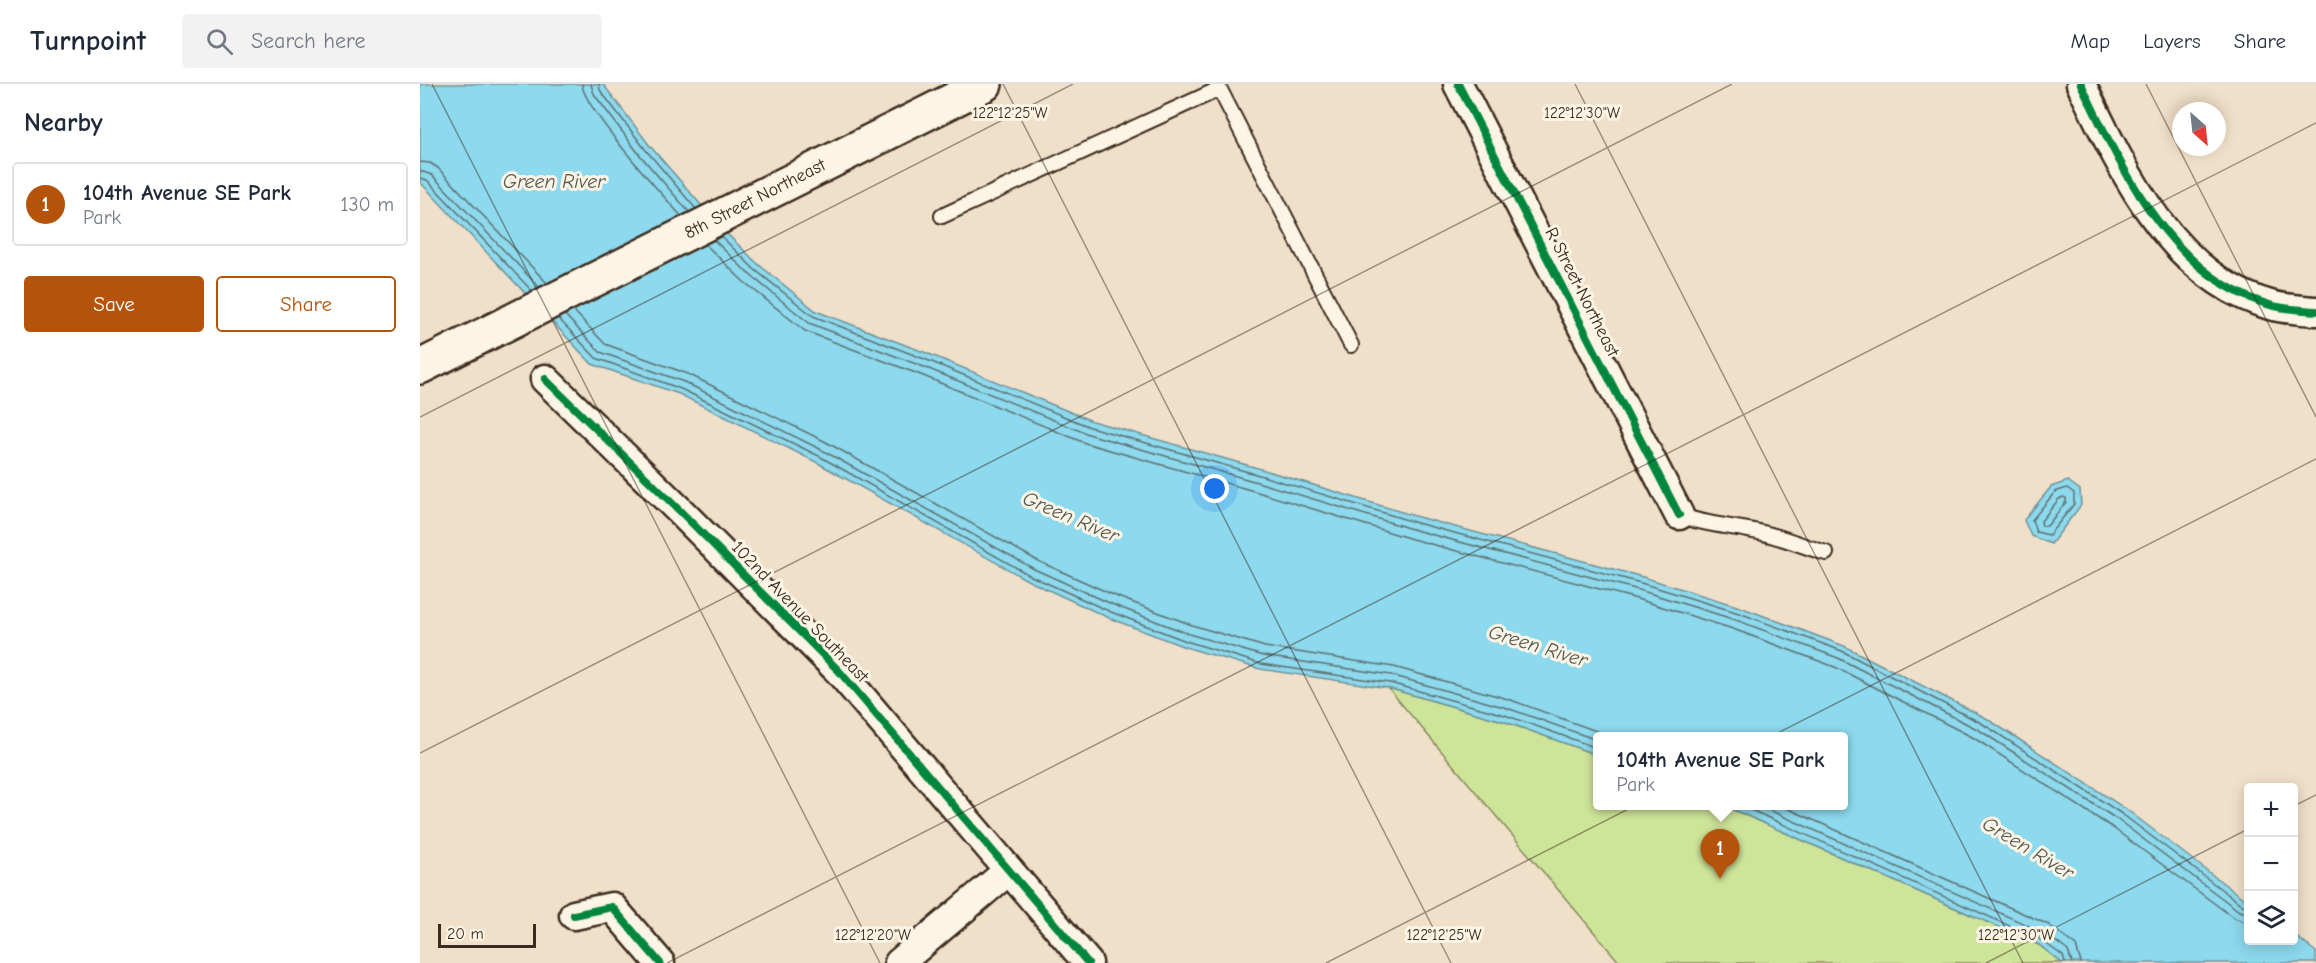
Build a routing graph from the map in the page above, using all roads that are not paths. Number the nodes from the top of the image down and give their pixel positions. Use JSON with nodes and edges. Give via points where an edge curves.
{"nodes":[{"id":1,"x":985,"y":84,"type":"edge"},
{"id":2,"x":1458,"y":84,"type":"edge"},
{"id":3,"x":2081,"y":84,"type":"edge"},
{"id":4,"x":1218,"y":87,"type":"edge"},
{"id":5,"x":942,"y":216,"type":"dead end"},
{"id":6,"x":2316,"y":311,"type":"edge"},
{"id":7,"x":1351,"y":345,"type":"dead end"},
{"id":8,"x":420,"y":367,"type":"edge"},
{"id":9,"x":545,"y":379,"type":"dead end"},
{"id":10,"x":1679,"y":515,"type":"joint"},
{"id":11,"x":1826,"y":553,"type":"dead end"},
{"id":12,"x":1008,"y":871,"type":"junction"},
{"id":13,"x":574,"y":915,"type":"dead end"},
{"id":14,"x":660,"y":963,"type":"edge"},
{"id":15,"x":899,"y":963,"type":"edge"},
{"id":16,"x":1088,"y":963,"type":"edge"}],
"edges":[{"from":1,"to":8,"type":"main road","name":"8th Street Northeast"},
{"from":2,"to":10,"type":"street","name":"R Street Northeast"},
{"from":3,"to":6,"type":"street","via":[[2131,180],[2171,238],[2190,257],[2210,274],[2271,306]]},
{"from":4,"to":5,"type":"lane"},
{"from":4,"to":7,"type":"lane"},
{"from":9,"to":12,"type":"street","name":"102nd Avenue Southeast","via":[[839,671]]},
{"from":10,"to":11,"type":"lane","via":[[1699,523],[1768,534]]},
{"from":12,"to":15,"type":"street"},
{"from":12,"to":16,"type":"street","name":"102nd Avenue Southeast"},
{"from":13,"to":14,"type":"street","via":[[612,907]]}]}
